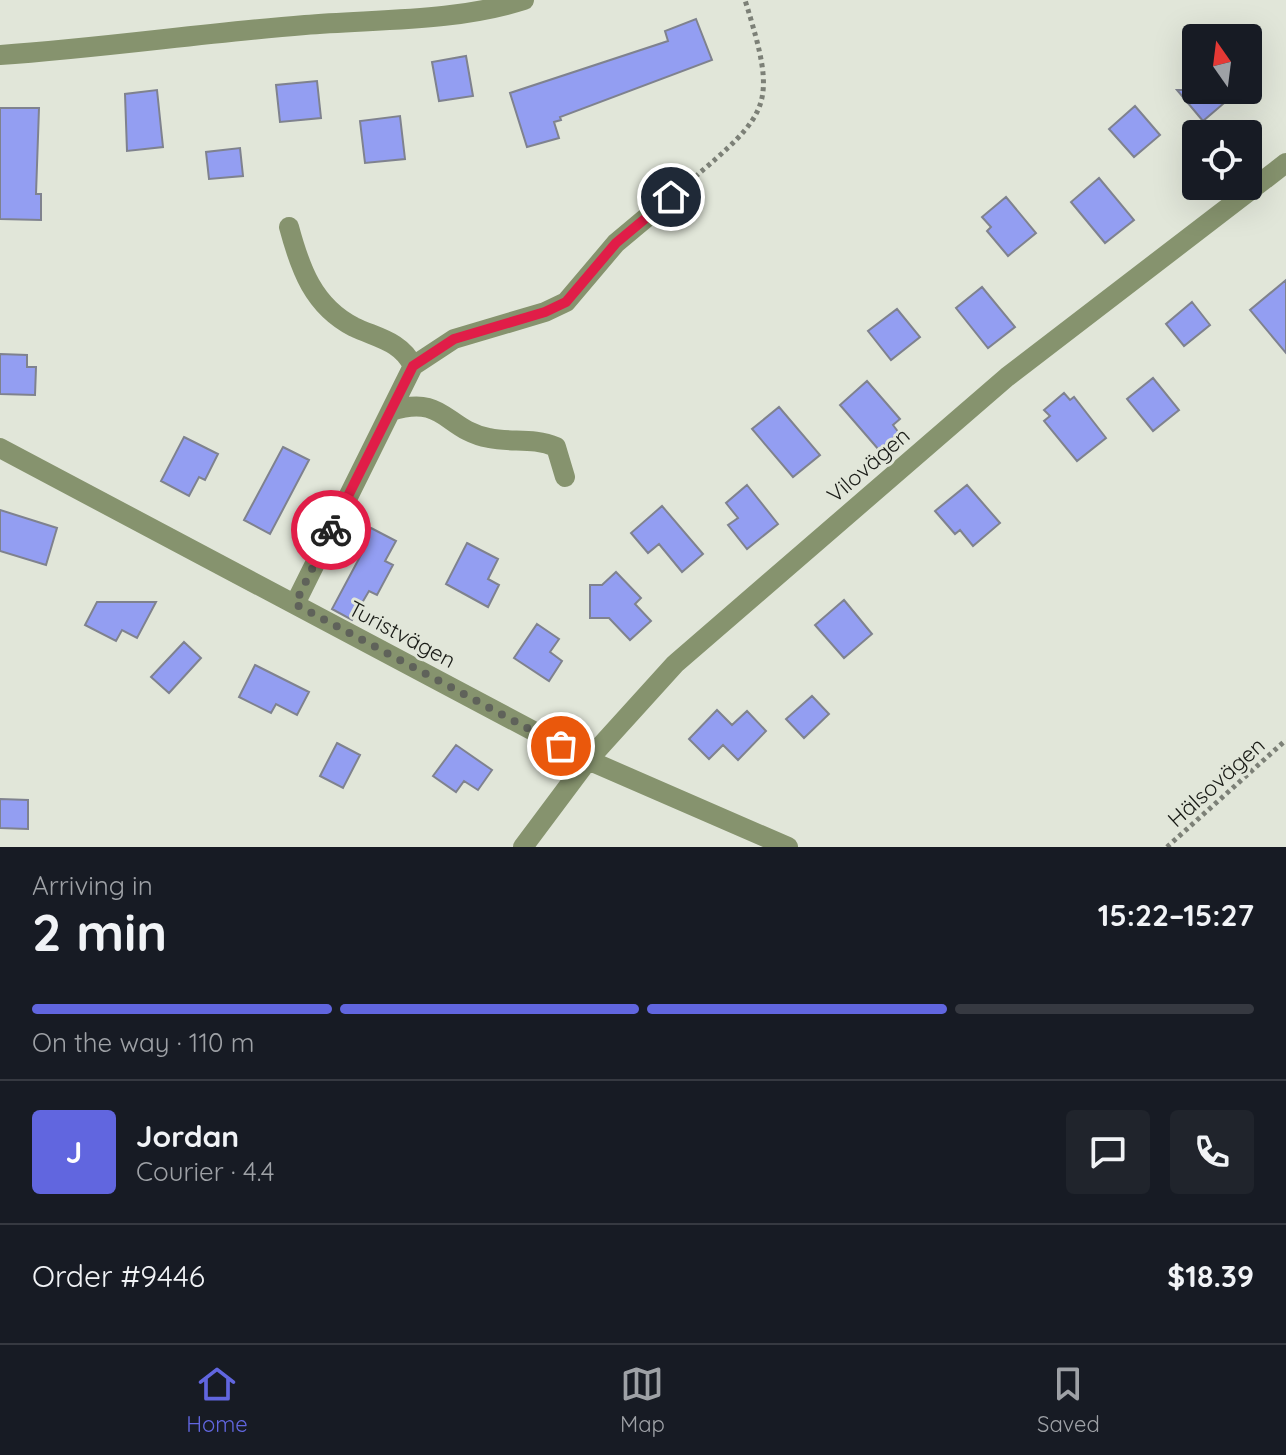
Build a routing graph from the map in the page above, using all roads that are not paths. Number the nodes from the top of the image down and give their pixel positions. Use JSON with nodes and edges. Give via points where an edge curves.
{"nodes":[{"id":1,"x":524,"y":0,"type":"edge"},
{"id":2,"x":0,"y":55,"type":"edge"},
{"id":3,"x":1286,"y":163,"type":"edge"},
{"id":4,"x":671,"y":197,"type":"road end"},
{"id":5,"x":289,"y":227,"type":"dead end"},
{"id":6,"x":413,"y":366,"type":"junction"},
{"id":7,"x":391,"y":411,"type":"junction"},
{"id":8,"x":0,"y":448,"type":"edge"},
{"id":9,"x":565,"y":477,"type":"dead end"},
{"id":10,"x":295,"y":604,"type":"junction"},
{"id":11,"x":588,"y":760,"type":"junction"},
{"id":12,"x":523,"y":847,"type":"edge"},
{"id":13,"x":788,"y":847,"type":"edge"}],
"edges":[{"from":1,"to":2,"type":"street","via":[[390,21]]},
{"from":3,"to":11,"type":"street","name":"Vilovägen","via":[[944,430],[675,664]]},
{"from":4,"to":6,"type":"street","via":[[616,243],[566,302],[454,339]]},
{"from":5,"to":6,"type":"street","via":[[308,285],[328,309],[407,352]]},
{"from":6,"to":7,"type":"street"},
{"from":7,"to":9,"type":"street","via":[[422,405],[478,436],[542,441],[556,447]]},
{"from":7,"to":10,"type":"street"},
{"from":8,"to":10,"type":"street","name":"Turistvägen"},
{"from":10,"to":11,"type":"street","name":"Turistvägen"},
{"from":11,"to":12,"type":"street","name":"Vilovägen"},
{"from":11,"to":13,"type":"street","name":"Turistvägen"}]}
